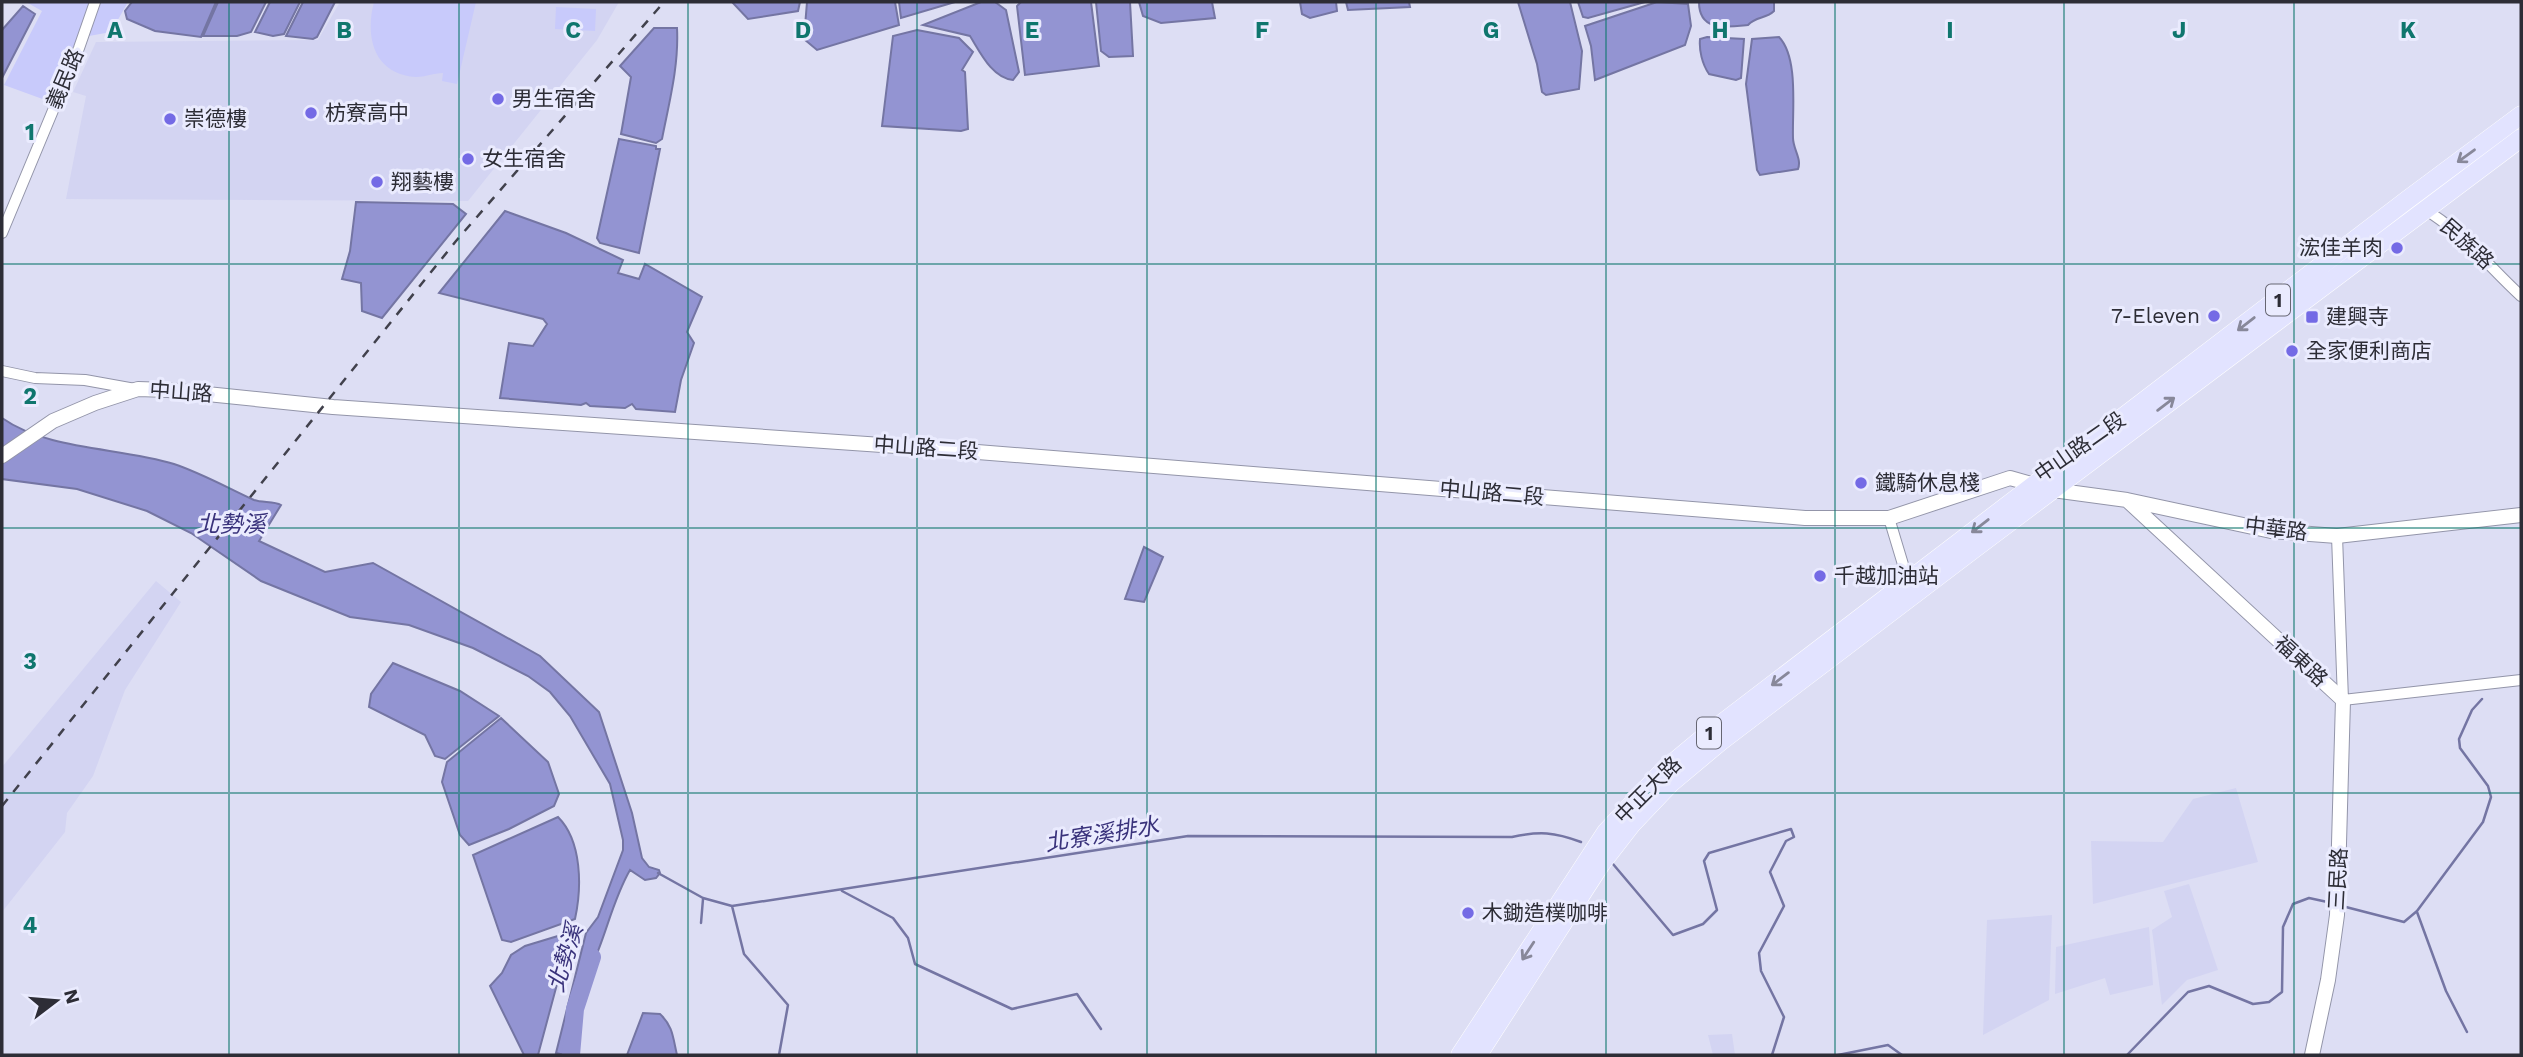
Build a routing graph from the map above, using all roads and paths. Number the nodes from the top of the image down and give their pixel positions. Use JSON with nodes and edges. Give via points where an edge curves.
{"nodes":[{"id":1,"x":95,"y":2,"type":"edge"},
{"id":2,"x":2521,"y":116,"type":"edge"},
{"id":3,"x":2521,"y":138,"type":"edge"},
{"id":4,"x":2407,"y":200,"type":"junction"},
{"id":5,"x":2427,"y":209,"type":"junction"},
{"id":6,"x":2,"y":233,"type":"edge"},
{"id":7,"x":2521,"y":296,"type":"edge"},
{"id":8,"x":2,"y":371,"type":"edge"},
{"id":9,"x":138,"y":389,"type":"junction"},
{"id":10,"x":333,"y":407,"type":"joint"},
{"id":11,"x":2,"y":456,"type":"edge"},
{"id":12,"x":2034,"y":484,"type":"junction"},
{"id":13,"x":2053,"y":490,"type":"junction"},
{"id":14,"x":2127,"y":500,"type":"junction"},
{"id":15,"x":2521,"y":515,"type":"edge"},
{"id":16,"x":1889,"y":517,"type":"junction"},
{"id":17,"x":2337,"y":536,"type":"junction"},
{"id":18,"x":1908,"y":581,"type":"junction"},
{"id":19,"x":2521,"y":680,"type":"edge"},
{"id":20,"x":2343,"y":700,"type":"junction"},
{"id":21,"x":1461,"y":1055,"type":"edge"},
{"id":22,"x":1479,"y":1055,"type":"edge"},
{"id":23,"x":2312,"y":1055,"type":"edge"}],
"edges":[{"from":1,"to":6,"type":"street","name":"義民路"},
{"from":2,"to":4,"type":"main road","name":"中山路二段","number":"1","one_way":true},
{"from":3,"to":5,"type":"main road","name":"中山路二段","number":"1"},
{"from":4,"to":5,"type":"street","name":"民族路"},
{"from":4,"to":12,"type":"main road","name":"中山路二段","number":"1","one_way":true},
{"from":5,"to":7,"type":"street","name":"民族路"},
{"from":13,"to":5,"type":"main road","name":"中山路二段","number":"1","one_way":true},
{"from":8,"to":9,"type":"street"},
{"from":9,"to":10,"type":"street","name":"中山路"},
{"from":9,"to":11,"type":"street","name":"中山路","via":[[37,430]]},
{"from":10,"to":16,"type":"street","name":"中山路二段","via":[[940,449],[1805,519]]},
{"from":12,"to":13,"type":"street","name":"中華路"},
{"from":12,"to":16,"type":"street","name":"中山路二段","via":[[2010,478]]},
{"from":12,"to":18,"type":"main road","name":"中正大路","number":"1","one_way":true},
{"from":13,"to":14,"type":"street","name":"中華路"},
{"from":13,"to":22,"type":"main road","name":"中正大路","number":"1","via":[[1671,783],[1601,864]]},
{"from":14,"to":17,"type":"street","name":"中華路","via":[[2271,531]]},
{"from":14,"to":20,"type":"street","name":"福東路"},
{"from":15,"to":17,"type":"street","name":"中華路"},
{"from":16,"to":18,"type":"street"},
{"from":17,"to":20,"type":"street"},
{"from":18,"to":21,"type":"main road","name":"中正大路","number":"1","one_way":true,"via":[[1662,772],[1606,832]]},
{"from":19,"to":20,"type":"street","name":"福東路"},
{"from":20,"to":23,"type":"street","name":"三民路","via":[[2337,915]]}]}
